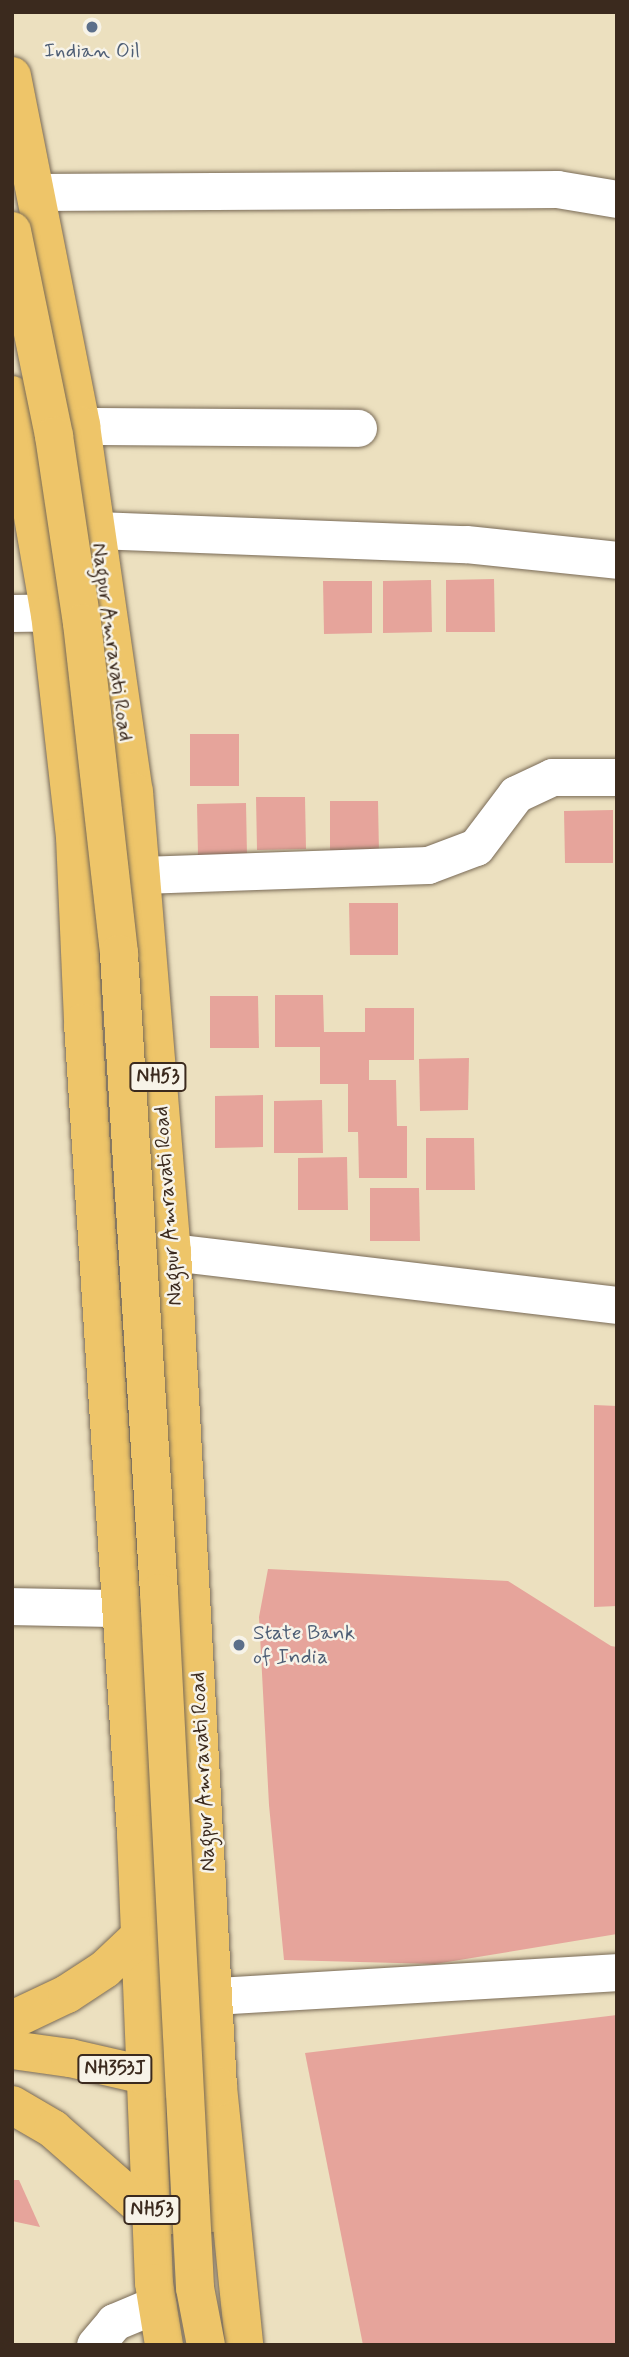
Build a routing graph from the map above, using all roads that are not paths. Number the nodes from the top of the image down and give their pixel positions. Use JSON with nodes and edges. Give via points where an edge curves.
{"nodes":[{"id":1,"x":12,"y":76,"type":"edge"},
{"id":2,"x":35,"y":191,"type":"junction"},
{"id":3,"x":617,"y":199,"type":"edge"},
{"id":4,"x":12,"y":231,"type":"edge"},
{"id":5,"x":12,"y":395,"type":"edge"},
{"id":6,"x":81,"y":426,"type":"junction"},
{"id":7,"x":358,"y":428,"type":"dead end"},
{"id":8,"x":96,"y":530,"type":"junction"},
{"id":9,"x":617,"y":560,"type":"edge"},
{"id":10,"x":108,"y":611,"type":"junction"},
{"id":11,"x":12,"y":613,"type":"edge"},
{"id":12,"x":50,"y":614,"type":"junction"},
{"id":13,"x":617,"y":777,"type":"edge"},
{"id":14,"x":141,"y":874,"type":"junction"},
{"id":15,"x":172,"y":1252,"type":"junction"},
{"id":16,"x":617,"y":1305,"type":"edge"},
{"id":17,"x":12,"y":1606,"type":"edge"},
{"id":18,"x":120,"y":1608,"type":"junction"},
{"id":19,"x":140,"y":1936,"type":"junction"},
{"id":20,"x":617,"y":1972,"type":"edge"},
{"id":21,"x":215,"y":1996,"type":"junction"},
{"id":22,"x":12,"y":2020,"type":"edge"},
{"id":23,"x":12,"y":2050,"type":"edge"},
{"id":24,"x":144,"y":2075,"type":"junction"},
{"id":25,"x":218,"y":2087,"type":"junction"},
{"id":26,"x":12,"y":2105,"type":"edge"},
{"id":27,"x":230,"y":2212,"type":"junction"},
{"id":28,"x":152,"y":2216,"type":"junction"},
{"id":29,"x":157,"y":2304,"type":"junction"},
{"id":30,"x":95,"y":2345,"type":"edge"},
{"id":31,"x":164,"y":2345,"type":"edge"},
{"id":32,"x":206,"y":2345,"type":"edge"},
{"id":33,"x":244,"y":2345,"type":"edge"}],
"edges":[{"from":1,"to":2,"type":"main road","name":"Nagpur Amravati Road","number":"NH53"},
{"from":2,"to":3,"type":"street","via":[[557,189]]},
{"from":2,"to":6,"type":"main road","name":"Nagpur Amravati Road","number":"NH53"},
{"from":4,"to":32,"type":"main road","bridge":true,"via":[[54,436],[82,623],[118,954],[159,1593],[195,2288]]},
{"from":5,"to":12,"type":"main road","number":"NH53"},
{"from":6,"to":7,"type":"street"},
{"from":6,"to":8,"type":"main road","name":"Nagpur Amravati Road","number":"NH53"},
{"from":8,"to":9,"type":"street","via":[[466,544]]},
{"from":8,"to":10,"type":"main road","name":"Nagpur Amravati Road","number":"NH53"},
{"from":10,"to":12,"type":"street"},
{"from":10,"to":14,"type":"main road","name":"Nagpur Amravati Road","number":"NH53"},
{"from":11,"to":12,"type":"street"},
{"from":12,"to":18,"type":"main road","number":"NH53","via":[[75,837]]},
{"from":13,"to":14,"type":"street","via":[[552,777],[516,794],[475,848],[428,865]]},
{"from":14,"to":15,"type":"main road","name":"Nagpur Amravati Road","number":"NH53"},
{"from":15,"to":16,"type":"street"},
{"from":15,"to":21,"type":"main road","name":"Nagpur Amravati Road","number":"NH53"},
{"from":17,"to":18,"type":"street"},
{"from":18,"to":19,"type":"main road","number":"NH53"},
{"from":19,"to":22,"type":"main road","via":[[105,1969],[67,1994]]},
{"from":19,"to":24,"type":"main road","number":"NH53"},
{"from":20,"to":21,"type":"street"},
{"from":21,"to":25,"type":"main road","name":"Nagpur Amravati Road","number":"NH53"},
{"from":23,"to":24,"type":"main road","number":"NH353J"},
{"from":24,"to":25,"type":"main road","number":"NH353J"},
{"from":24,"to":28,"type":"main road","number":"NH53"},
{"from":25,"to":27,"type":"main road","name":"Nagpur Amravati Road","number":"NH53"},
{"from":26,"to":28,"type":"main road","via":[[53,2130]]},
{"from":27,"to":28,"type":"main road"},
{"from":27,"to":33,"type":"main road","name":"Nagpur Amravati Road","number":"NH53"},
{"from":28,"to":29,"type":"main road","number":"NH53"},
{"from":29,"to":30,"type":"street","via":[[114,2322]]},
{"from":29,"to":31,"type":"main road","number":"NH53"}]}
